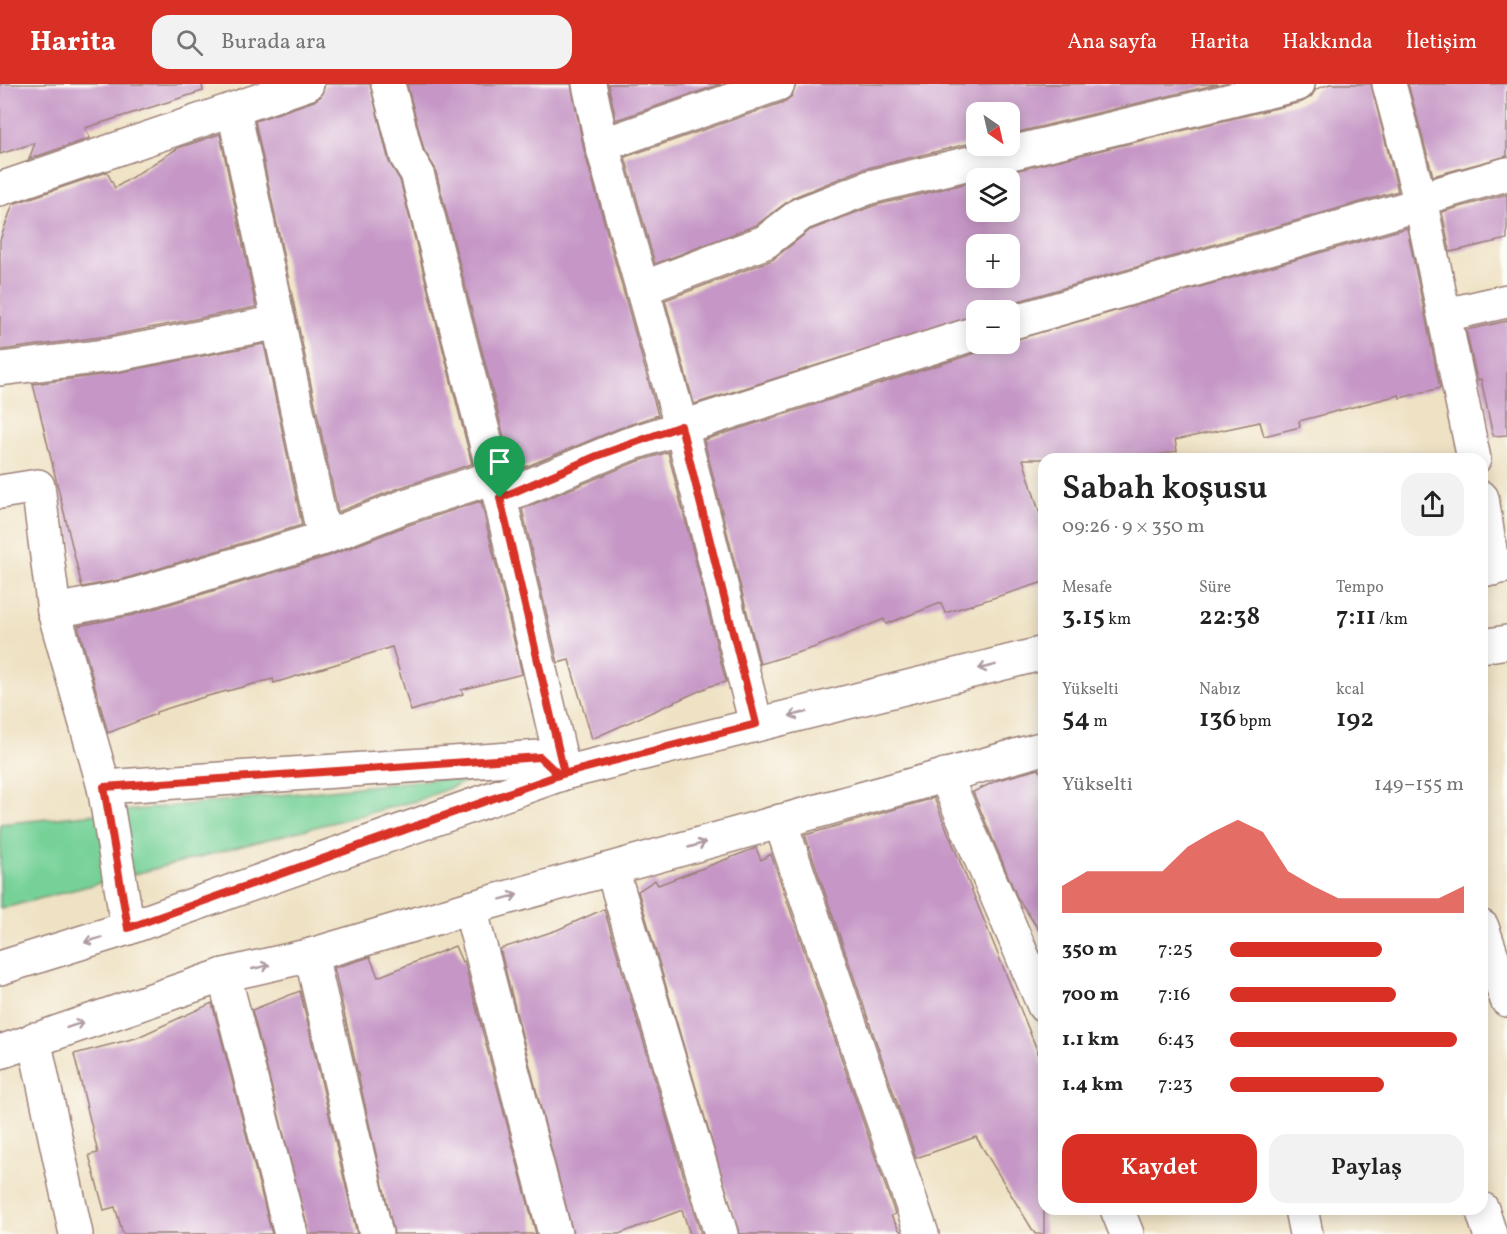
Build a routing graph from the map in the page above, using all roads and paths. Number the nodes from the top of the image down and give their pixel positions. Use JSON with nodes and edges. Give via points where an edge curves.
{"nodes":[{"id":1,"x":307,"y":84,"type":"edge"},
{"id":2,"x":388,"y":84,"type":"edge"},
{"id":3,"x":589,"y":84,"type":"edge"},
{"id":4,"x":778,"y":84,"type":"edge"},
{"id":5,"x":1298,"y":84,"type":"edge"},
{"id":6,"x":1389,"y":84,"type":"edge"},
{"id":7,"x":234,"y":111,"type":"junction"},
{"id":8,"x":602,"y":145,"type":"junction"},
{"id":9,"x":1507,"y":174,"type":"edge"},
{"id":10,"x":0,"y":189,"type":"edge"},
{"id":11,"x":1420,"y":201,"type":"junction"},
{"id":12,"x":643,"y":288,"type":"junction"},
{"id":13,"x":1507,"y":301,"type":"edge"},
{"id":14,"x":1445,"y":315,"type":"junction"},
{"id":15,"x":1020,"y":320,"type":"edge"},
{"id":16,"x":279,"y":322,"type":"junction"},
{"id":17,"x":966,"y":336,"type":"edge"},
{"id":18,"x":0,"y":369,"type":"edge"},
{"id":19,"x":681,"y":426,"type":"junction"},
{"id":20,"x":1466,"y":453,"type":"edge"},
{"id":21,"x":497,"y":488,"type":"junction"},
{"id":22,"x":0,"y":492,"type":"edge"},
{"id":23,"x":1492,"y":509,"type":"edge"},
{"id":24,"x":324,"y":538,"type":"junction"},
{"id":25,"x":1494,"y":568,"type":"edge"},
{"id":26,"x":54,"y":611,"type":"junction"},
{"id":27,"x":1507,"y":642,"type":"edge"},
{"id":28,"x":1488,"y":645,"type":"edge"},
{"id":29,"x":1038,"y":654,"type":"edge"},
{"id":30,"x":756,"y":724,"type":"junction"},
{"id":31,"x":1038,"y":750,"type":"edge"},
{"id":32,"x":562,"y":774,"type":"junction"},
{"id":33,"x":945,"y":775,"type":"junction"},
{"id":34,"x":104,"y":787,"type":"junction"},
{"id":35,"x":780,"y":822,"type":"junction"},
{"id":36,"x":612,"y":868,"type":"junction"},
{"id":37,"x":470,"y":908,"type":"junction"},
{"id":38,"x":128,"y":928,"type":"junction"},
{"id":39,"x":1488,"y":945,"type":"edge"},
{"id":40,"x":311,"y":955,"type":"junction"},
{"id":41,"x":0,"y":968,"type":"edge"},
{"id":42,"x":224,"y":975,"type":"junction"},
{"id":43,"x":1038,"y":992,"type":"edge"},
{"id":44,"x":1507,"y":1000,"type":"edge"},
{"id":45,"x":34,"y":1039,"type":"junction"},
{"id":46,"x":0,"y":1052,"type":"edge"},
{"id":47,"x":1119,"y":1215,"type":"edge"},
{"id":48,"x":1301,"y":1215,"type":"edge"},
{"id":49,"x":1484,"y":1215,"type":"edge"},
{"id":50,"x":76,"y":1234,"type":"edge"},
{"id":51,"x":291,"y":1234,"type":"edge"},
{"id":52,"x":376,"y":1234,"type":"edge"},
{"id":53,"x":555,"y":1234,"type":"edge"},
{"id":54,"x":721,"y":1234,"type":"edge"},
{"id":55,"x":922,"y":1234,"type":"edge"},
{"id":56,"x":1127,"y":1234,"type":"edge"},
{"id":57,"x":1306,"y":1234,"type":"edge"},
{"id":58,"x":1490,"y":1234,"type":"edge"}],
"edges":[{"from":1,"to":7,"type":"street"},
{"from":2,"to":21,"type":"street","via":[[407,157],[417,172]]},
{"from":3,"to":8,"type":"street"},
{"from":4,"to":8,"type":"street"},
{"from":5,"to":12,"type":"street","via":[[870,187],[801,214],[765,242]]},
{"from":6,"to":11,"type":"street"},
{"from":7,"to":10,"type":"street"},
{"from":7,"to":16,"type":"street"},
{"from":8,"to":12,"type":"street"},
{"from":9,"to":11,"type":"street"},
{"from":11,"to":14,"type":"street"},
{"from":11,"to":15,"type":"street"},
{"from":12,"to":19,"type":"street"},
{"from":13,"to":14,"type":"street"},
{"from":14,"to":20,"type":"street"},
{"from":16,"to":18,"type":"street","via":[[112,355]]},
{"from":16,"to":24,"type":"street"},
{"from":17,"to":19,"type":"street"},
{"from":19,"to":21,"type":"street"},
{"from":19,"to":30,"type":"street"},
{"from":21,"to":24,"type":"street","via":[[405,507]]},
{"from":21,"to":32,"type":"street"},
{"from":22,"to":26,"type":"street","via":[[38,486]]},
{"from":23,"to":25,"type":"street"},
{"from":24,"to":26,"type":"street","via":[[128,597]]},
{"from":26,"to":34,"type":"street"},
{"from":27,"to":28,"type":"street"},
{"from":29,"to":30,"type":"street","one_way":true},
{"from":30,"to":32,"type":"street"},
{"from":31,"to":33,"type":"street"},
{"from":32,"to":34,"type":"street","via":[[540,757]]},
{"from":32,"to":38,"type":"street"},
{"from":33,"to":35,"type":"street"},
{"from":33,"to":43,"type":"street"},
{"from":34,"to":38,"type":"street"},
{"from":36,"to":35,"type":"street","one_way":true},
{"from":35,"to":55,"type":"street"},
{"from":37,"to":36,"type":"street","one_way":true},
{"from":36,"to":54,"type":"street"},
{"from":37,"to":40,"type":"street"},
{"from":37,"to":53,"type":"street"},
{"from":38,"to":41,"type":"street","one_way":true},
{"from":39,"to":44,"type":"street"},
{"from":42,"to":40,"type":"street","one_way":true},
{"from":40,"to":52,"type":"street"},
{"from":45,"to":42,"type":"street","one_way":true},
{"from":42,"to":51,"type":"street"},
{"from":45,"to":46,"type":"street"},
{"from":45,"to":50,"type":"street"},
{"from":47,"to":56,"type":"street"},
{"from":48,"to":57,"type":"street"},
{"from":49,"to":58,"type":"street"}]}
